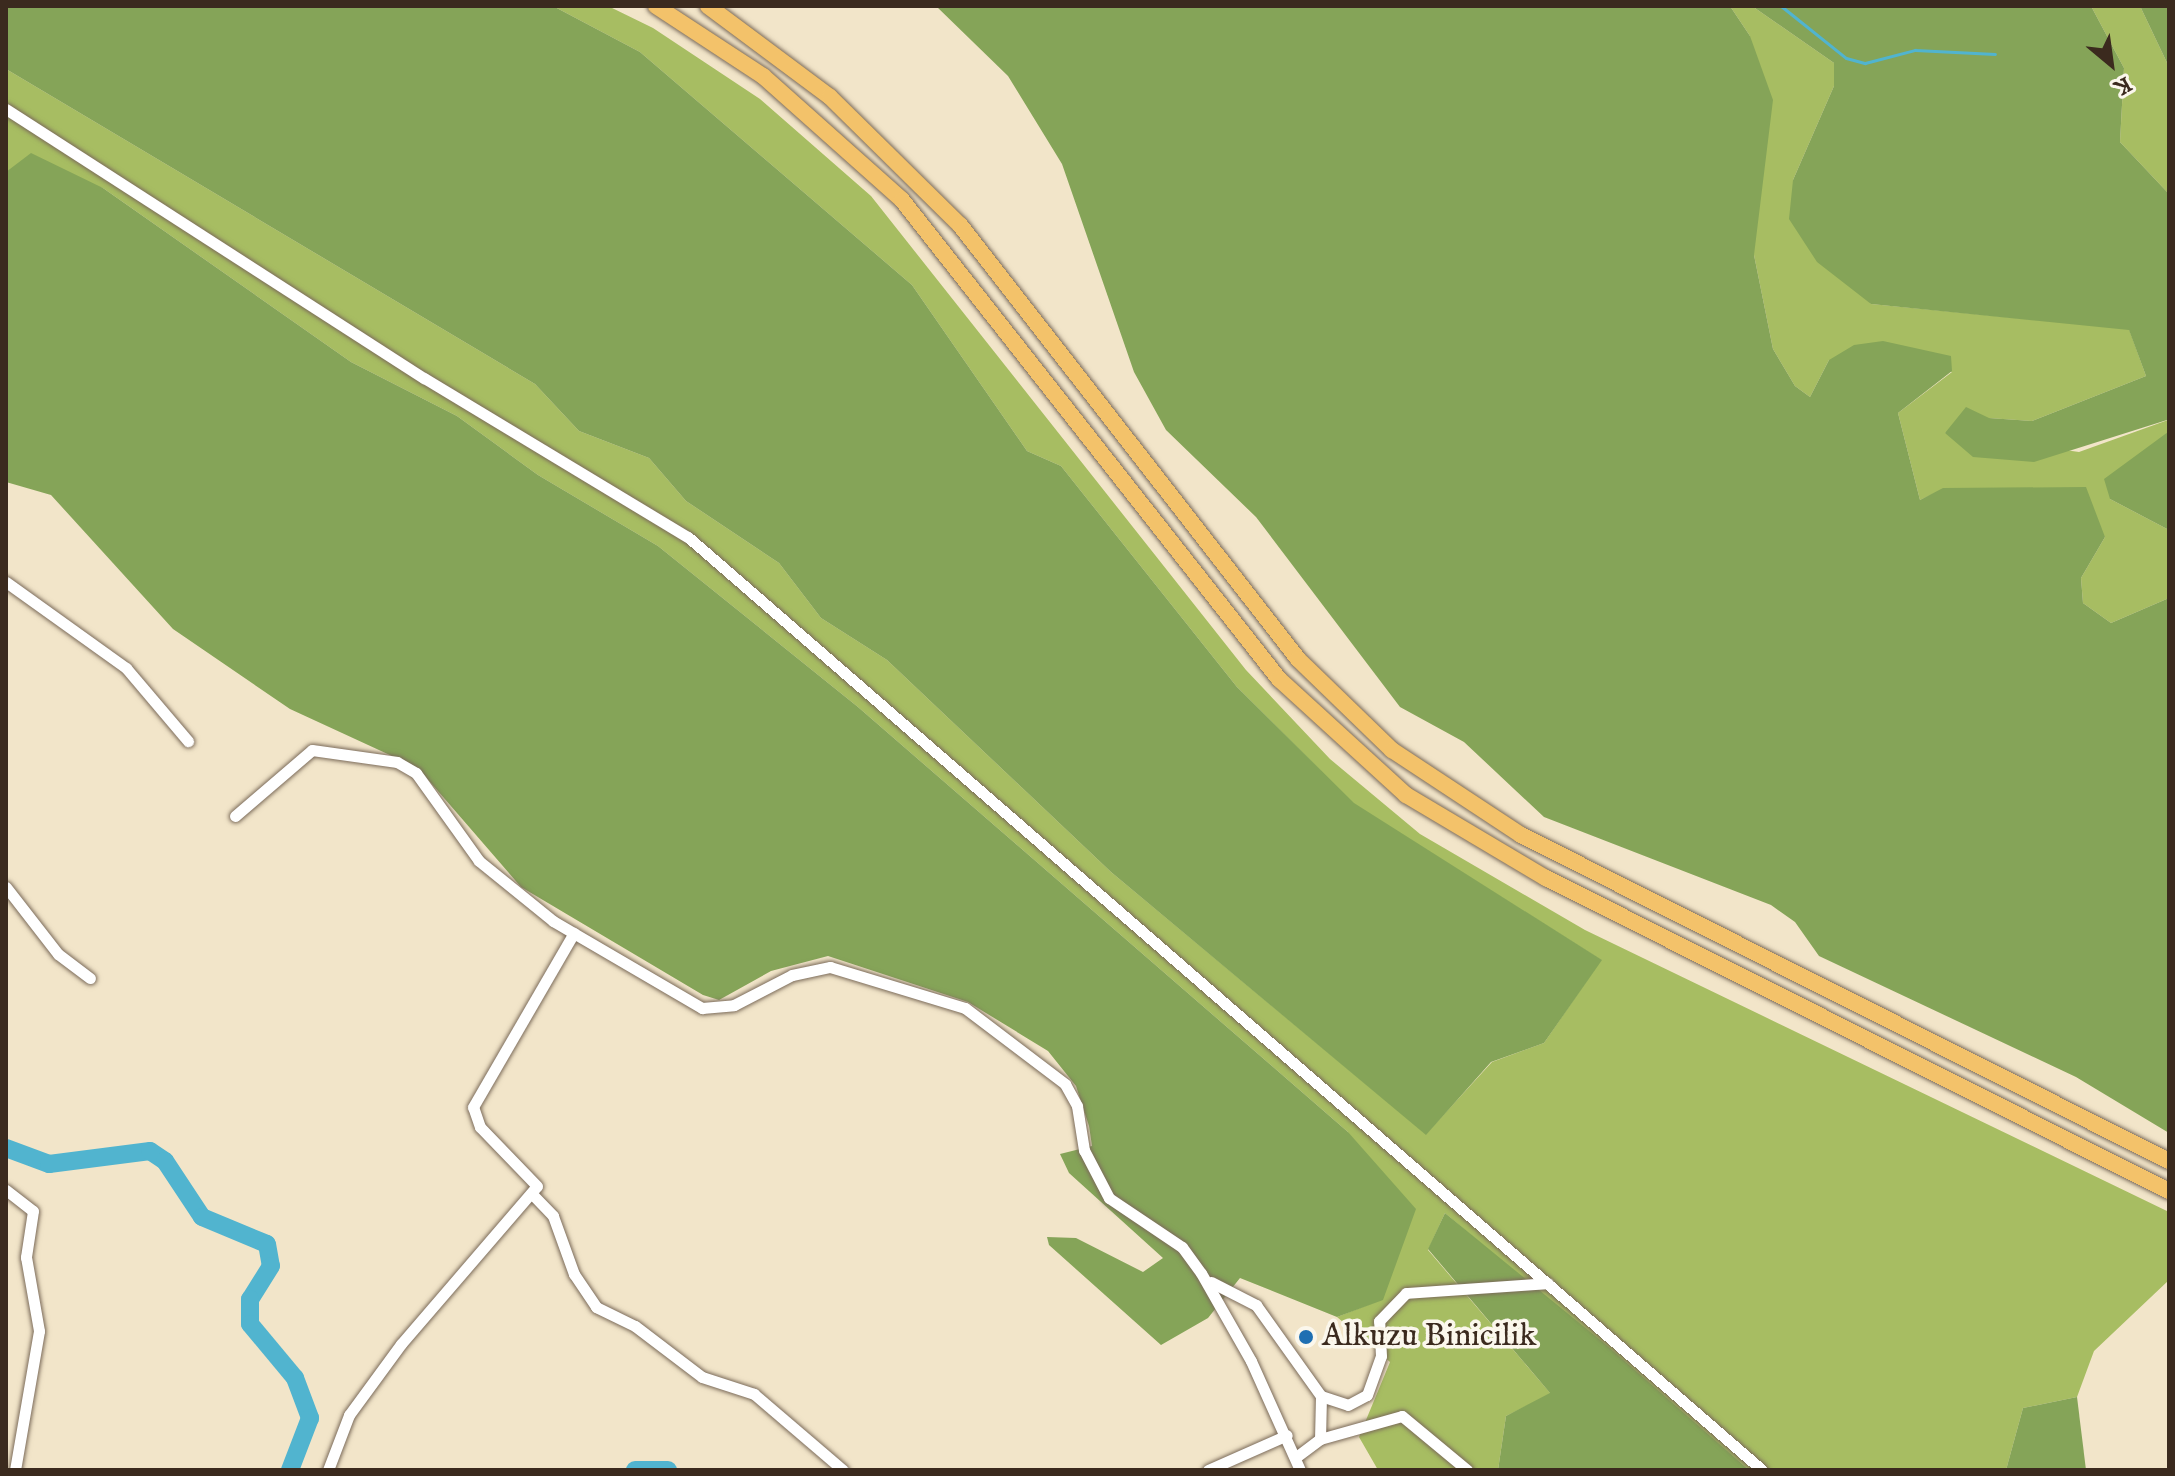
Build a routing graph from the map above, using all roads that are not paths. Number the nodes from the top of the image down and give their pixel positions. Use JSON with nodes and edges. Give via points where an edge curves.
{"nodes":[{"id":1,"x":656,"y":6,"type":"edge"},
{"id":2,"x":708,"y":6,"type":"edge"},
{"id":3,"x":6,"y":109,"type":"edge"},
{"id":4,"x":6,"y":582,"type":"edge"},
{"id":5,"x":188,"y":741,"type":"dead end"},
{"id":6,"x":235,"y":816,"type":"dead end"},
{"id":7,"x":6,"y":887,"type":"edge"},
{"id":8,"x":574,"y":933,"type":"junction"},
{"id":9,"x":90,"y":978,"type":"dead end"},
{"id":10,"x":2169,"y":1161,"type":"edge"},
{"id":11,"x":6,"y":1190,"type":"edge"},
{"id":12,"x":2169,"y":1191,"type":"edge"},
{"id":13,"x":533,"y":1195,"type":"junction"},
{"id":14,"x":1201,"y":1273,"type":"junction"},
{"id":15,"x":1548,"y":1283,"type":"junction"},
{"id":16,"x":1321,"y":1396,"type":"junction"},
{"id":17,"x":1287,"y":1435,"type":"junction"},
{"id":18,"x":1320,"y":1439,"type":"junction"},
{"id":19,"x":1295,"y":1458,"type":"junction"},
{"id":20,"x":15,"y":1470,"type":"edge"},
{"id":21,"x":328,"y":1470,"type":"edge"},
{"id":22,"x":843,"y":1470,"type":"edge"},
{"id":23,"x":1208,"y":1470,"type":"edge"},
{"id":24,"x":1300,"y":1470,"type":"edge"},
{"id":25,"x":1467,"y":1470,"type":"edge"},
{"id":26,"x":1762,"y":1470,"type":"edge"}],
"edges":[{"from":1,"to":12,"type":"highway","via":[[763,76],[902,200],[1279,679],[1406,795],[1546,878]]},
{"from":2,"to":10,"type":"highway","via":[[830,97],[960,225],[1298,659],[1392,750],[1521,835]]},
{"from":3,"to":15,"type":"street","via":[[424,378],[688,537]]},
{"from":4,"to":5,"type":"street","via":[[126,668]]},
{"from":6,"to":8,"type":"street","via":[[312,750],[397,762],[416,773],[479,861]]},
{"from":7,"to":9,"type":"street","via":[[58,954]]},
{"from":8,"to":13,"type":"street","via":[[473,1107],[480,1127],[533,1178]]},
{"from":8,"to":14,"type":"street","via":[[702,1008],[734,1005],[792,975],[830,967],[965,1008],[1065,1084],[1077,1106],[1084,1150],[1109,1198],[1182,1247]]},
{"from":11,"to":20,"type":"street","via":[[33,1211],[26,1257],[39,1331]]},
{"from":13,"to":21,"type":"street","via":[[401,1344],[349,1415]]},
{"from":13,"to":22,"type":"street","via":[[553,1216],[574,1274],[596,1307],[635,1326],[702,1377],[754,1394]]},
{"from":14,"to":16,"type":"street","via":[[1256,1305]]},
{"from":14,"to":17,"type":"street"},
{"from":15,"to":16,"type":"street","via":[[1406,1293],[1383,1311],[1378,1371],[1367,1395],[1348,1405]]},
{"from":15,"to":26,"type":"street"},
{"from":16,"to":18,"type":"street"},
{"from":17,"to":19,"type":"street"},
{"from":17,"to":23,"type":"street"},
{"from":18,"to":19,"type":"street"},
{"from":18,"to":25,"type":"street","via":[[1402,1416]]},
{"from":19,"to":24,"type":"street"}]}
